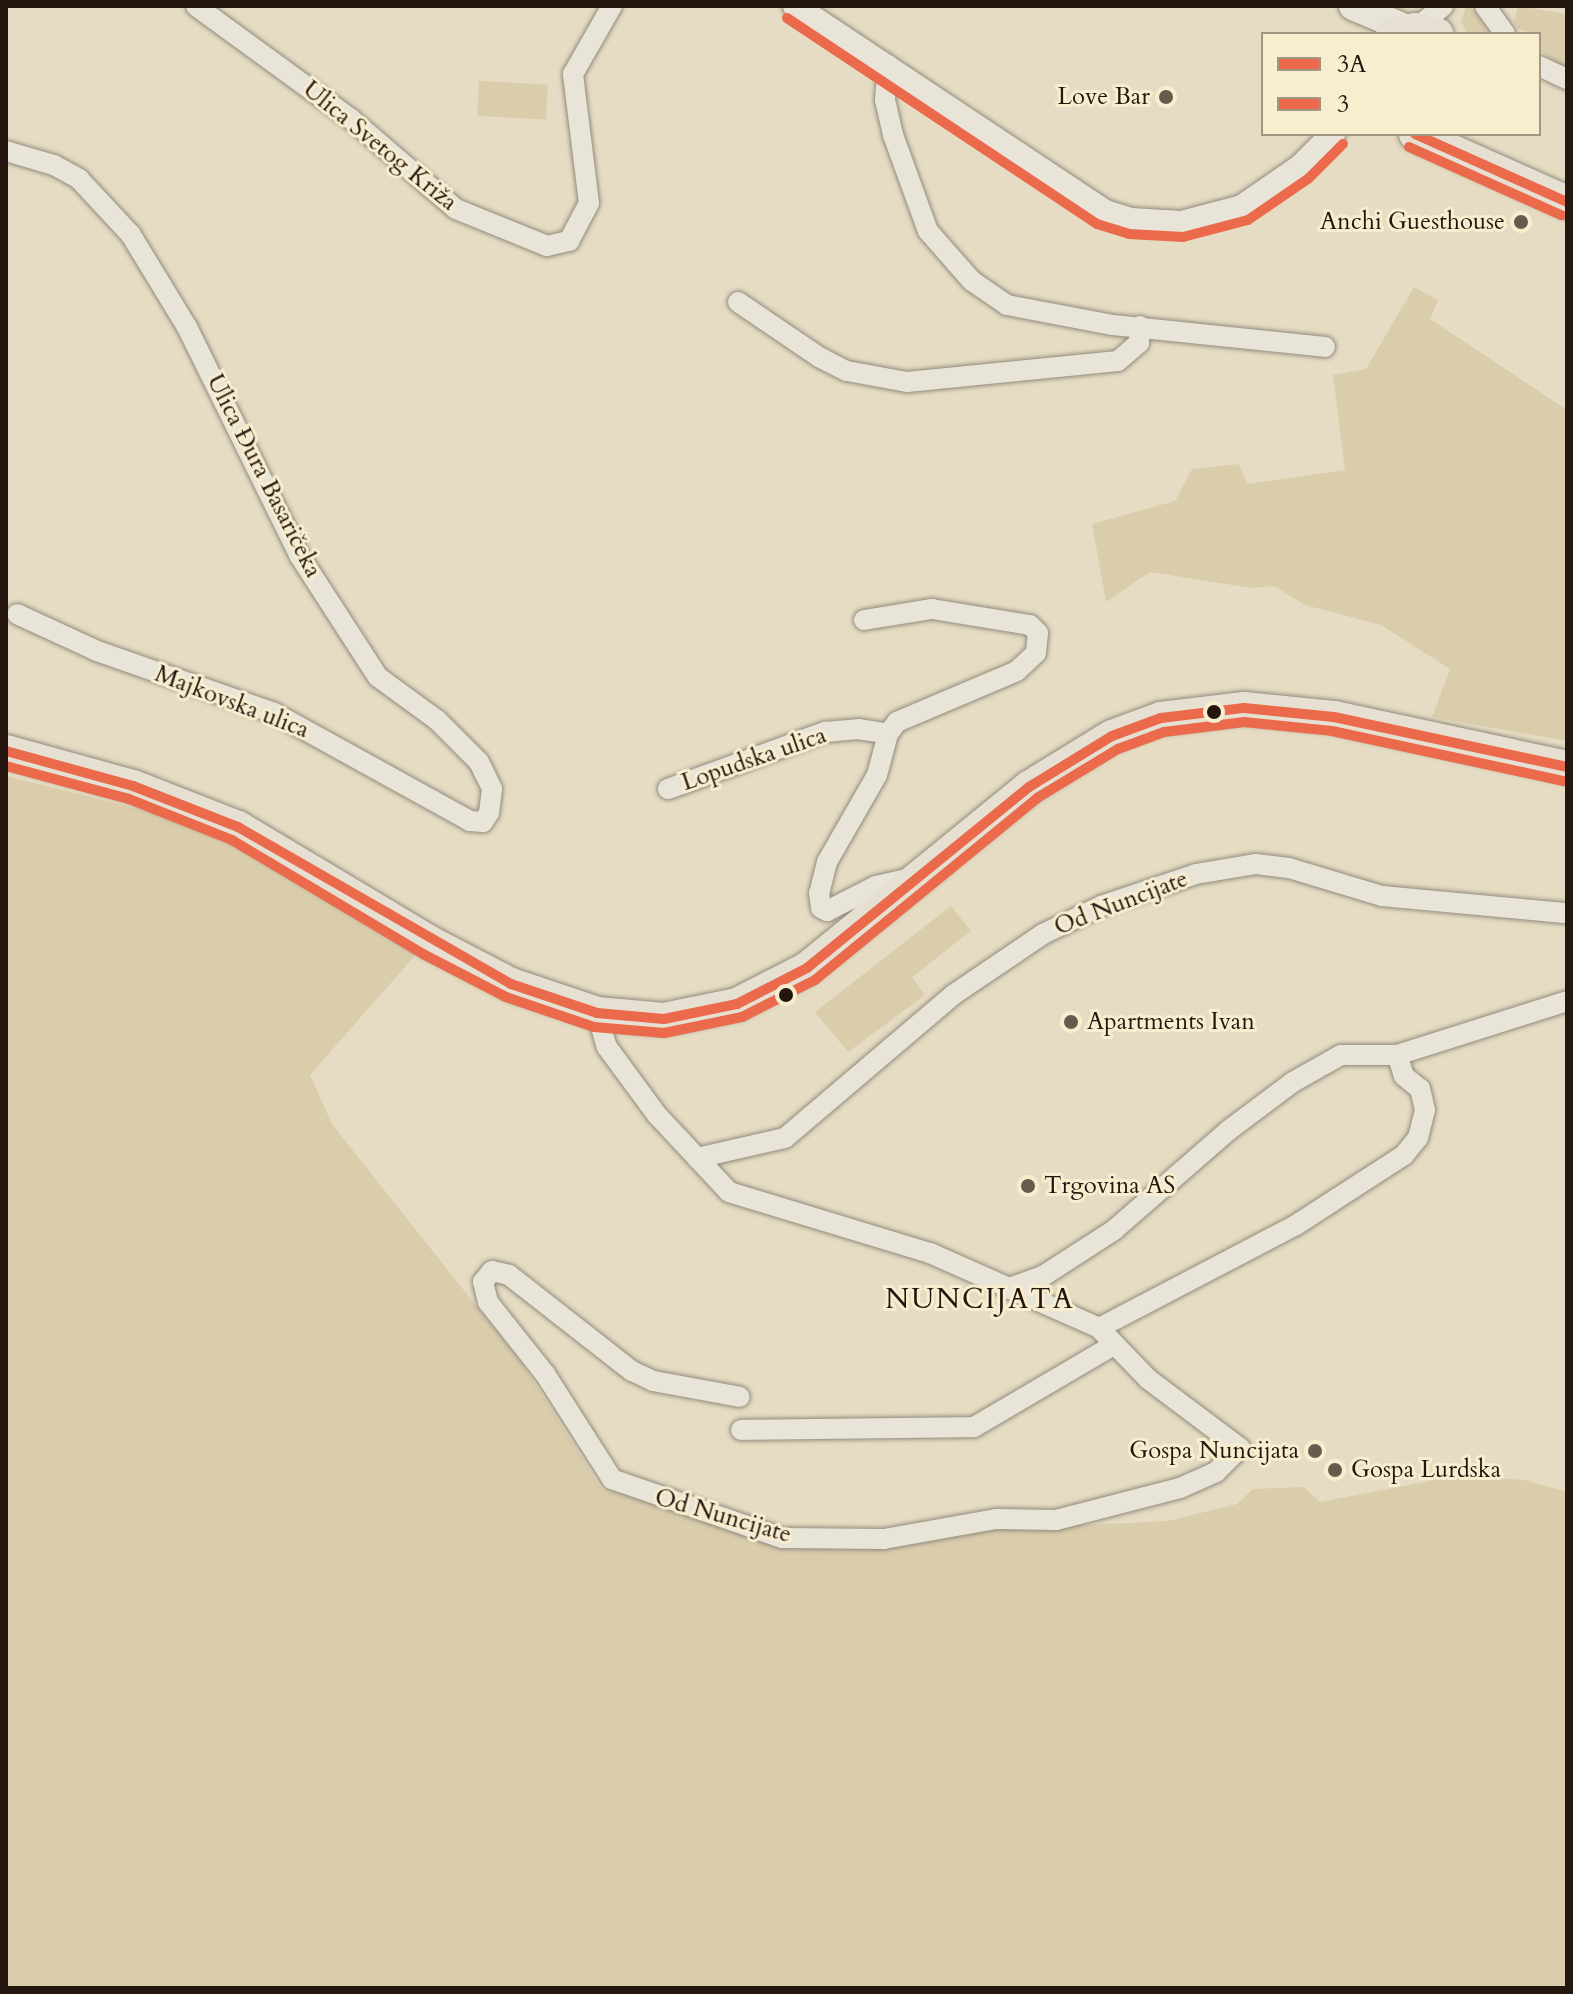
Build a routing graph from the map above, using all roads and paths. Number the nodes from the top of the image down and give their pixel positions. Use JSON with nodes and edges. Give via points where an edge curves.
{"nodes":[{"id":1,"x":196,"y":6,"type":"edge"},
{"id":2,"x":612,"y":6,"type":"edge"},
{"id":3,"x":795,"y":6,"type":"edge"},
{"id":4,"x":1351,"y":6,"type":"edge"},
{"id":5,"x":1445,"y":6,"type":"edge"},
{"id":6,"x":1485,"y":6,"type":"edge"},
{"id":7,"x":1364,"y":32,"type":"edge"},
{"id":8,"x":1413,"y":32,"type":"edge"},
{"id":9,"x":1452,"y":32,"type":"edge"},
{"id":10,"x":1504,"y":32,"type":"edge"},
{"id":11,"x":888,"y":65,"type":"junction"},
{"id":12,"x":1541,"y":67,"type":"edge"},
{"id":13,"x":1567,"y":79,"type":"edge"},
{"id":14,"x":1419,"y":136,"type":"edge"},
{"id":15,"x":1473,"y":136,"type":"edge"},
{"id":16,"x":1328,"y":140,"type":"edge"},
{"id":17,"x":6,"y":151,"type":"edge"},
{"id":18,"x":1510,"y":177,"type":"junction"},
{"id":19,"x":1567,"y":202,"type":"edge"},
{"id":20,"x":738,"y":302,"type":"dead end"},
{"id":21,"x":1140,"y":326,"type":"junction"},
{"id":22,"x":1325,"y":347,"type":"dead end"},
{"id":23,"x":17,"y":614,"type":"dead end"},
{"id":24,"x":864,"y":620,"type":"dead end"},
{"id":25,"x":888,"y":734,"type":"junction"},
{"id":26,"x":6,"y":751,"type":"edge"},
{"id":27,"x":1567,"y":767,"type":"edge"},
{"id":28,"x":668,"y":789,"type":"dead end"},
{"id":29,"x":483,"y":822,"type":"joint"},
{"id":30,"x":923,"y":879,"type":"junction"},
{"id":31,"x":1567,"y":913,"type":"edge"},
{"id":32,"x":1567,"y":1001,"type":"edge"},
{"id":33,"x":597,"y":1013,"type":"junction"},
{"id":34,"x":1397,"y":1055,"type":"junction"},
{"id":35,"x":697,"y":1158,"type":"junction"},
{"id":36,"x":1007,"y":1289,"type":"junction"},
{"id":37,"x":1099,"y":1328,"type":"junction"},
{"id":38,"x":1114,"y":1345,"type":"junction"},
{"id":39,"x":740,"y":1397,"type":"dead end"},
{"id":40,"x":741,"y":1430,"type":"dead end"}],
"edges":[{"from":1,"to":2,"type":"street","name":"Ulica Svetog Križa","via":[[351,119],[456,209],[547,246],[569,241],[589,203],[573,74]]},
{"from":3,"to":11,"type":"street"},
{"from":4,"to":7,"type":"main road"},
{"from":4,"to":8,"type":"main road"},
{"from":5,"to":8,"type":"street"},
{"from":5,"to":9,"type":"street"},
{"from":6,"to":10,"type":"street"},
{"from":11,"to":16,"type":"street","via":[[1105,212],[1131,220],[1181,223],[1242,207]]},
{"from":11,"to":21,"type":"street","via":[[885,100],[893,135],[928,231],[950,260],[1007,305]]},
{"from":12,"to":13,"type":"street"},
{"from":14,"to":18,"type":"main road"},
{"from":15,"to":18,"type":"main road"},
{"from":17,"to":29,"type":"street","name":"Ulica Đura Basaričeka","via":[[54,165],[79,179],[104,203],[157,274],[299,555],[378,677],[437,720],[489,776],[492,802]]},
{"from":18,"to":19,"type":"main road"},
{"from":20,"to":21,"type":"street","via":[[847,371],[907,382],[1118,361],[1139,343]]},
{"from":21,"to":22,"type":"street"},
{"from":23,"to":29,"type":"street","name":"Majkovska ulica","via":[[97,651],[274,713],[470,821]]},
{"from":24,"to":25,"type":"street","via":[[932,609],[1030,625],[1038,633],[1036,653],[1017,671],[915,712]]},
{"from":25,"to":28,"type":"street","name":"Lopudska ulica","via":[[858,729],[825,732]]},
{"from":25,"to":30,"type":"street","via":[[877,775],[827,862],[819,901],[827,911],[900,878]]},
{"from":26,"to":33,"type":"main road","via":[[133,786],[238,827],[511,984]]},
{"from":27,"to":30,"type":"main road","via":[[1334,717],[1244,708],[1201,710],[1112,736],[1069,760],[1029,787]]},
{"from":30,"to":33,"type":"main road","via":[[807,968],[737,1004],[664,1019]]},
{"from":31,"to":35,"type":"street","name":"Od Nuncijate","via":[[1382,896],[1289,868],[1256,864],[1196,874],[1101,906],[1043,934],[953,995],[785,1138]]},
{"from":32,"to":34,"type":"street"},
{"from":33,"to":35,"type":"street","name":"Od Nuncijate","via":[[607,1047]]},
{"from":34,"to":36,"type":"street","via":[[1341,1055],[1293,1082],[1196,1156],[1114,1230],[1043,1276]]},
{"from":34,"to":37,"type":"street","via":[[1404,1076],[1420,1089],[1425,1110],[1418,1138],[1404,1155],[1296,1225]]},
{"from":35,"to":36,"type":"street","name":"Od Nuncijate","via":[[729,1192],[930,1253]]},
{"from":36,"to":37,"type":"street","name":"Od Nuncijate"},
{"from":37,"to":38,"type":"street","name":"Od Nuncijate"},
{"from":38,"to":39,"type":"street","name":"Od Nuncijate","via":[[1148,1379],[1240,1448],[1216,1472],[1180,1488],[1056,1520],[996,1519],[884,1539],[782,1538],[612,1479],[545,1374],[488,1302],[483,1282],[492,1271],[509,1275],[632,1371],[653,1381]]},
{"from":38,"to":40,"type":"street","via":[[974,1427]]}]}
